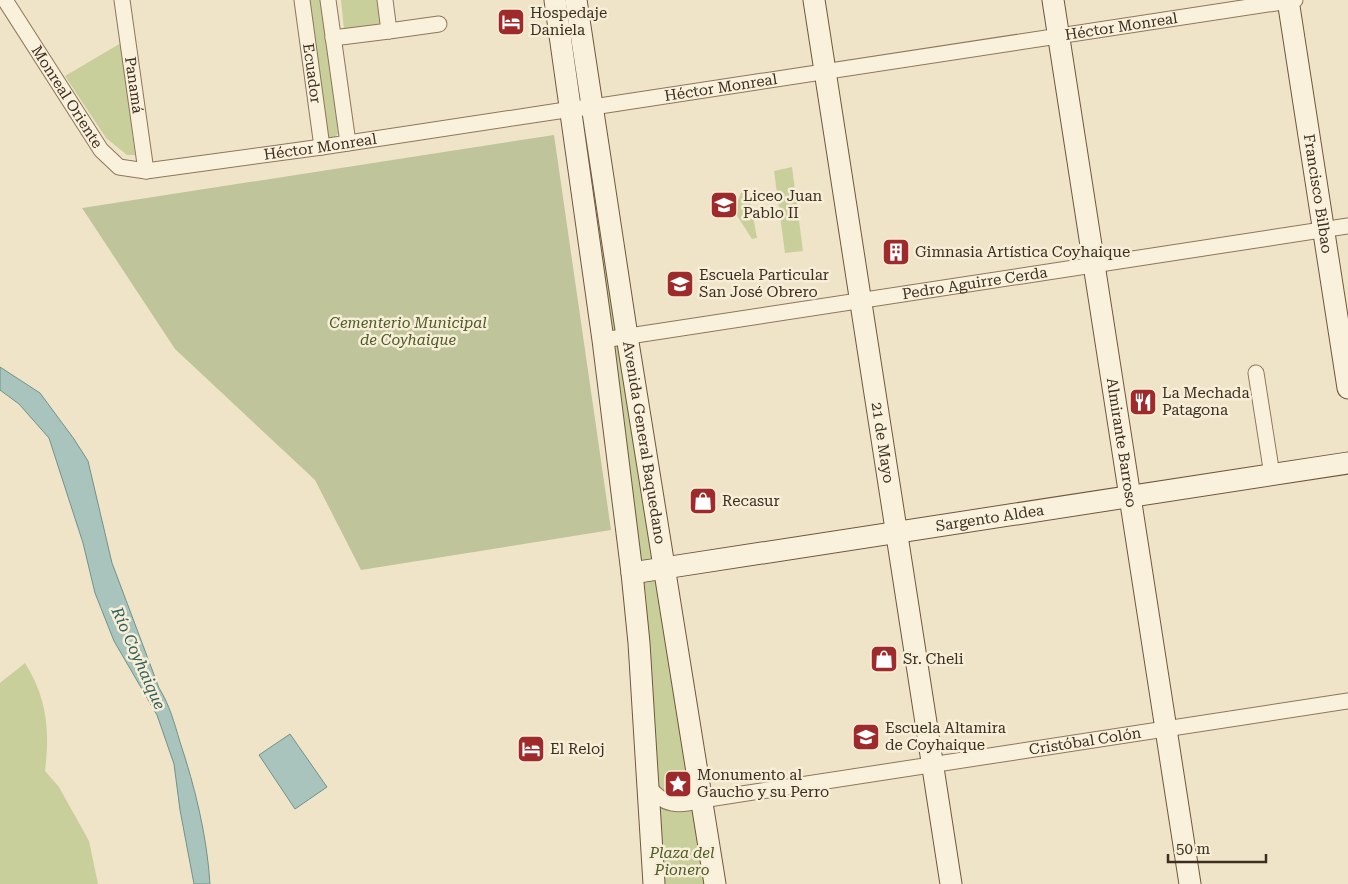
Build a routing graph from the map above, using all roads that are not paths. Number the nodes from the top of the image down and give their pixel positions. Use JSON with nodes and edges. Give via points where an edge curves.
{"nodes":[{"id":1,"x":5,"y":0,"type":"edge"},
{"id":2,"x":122,"y":0,"type":"edge"},
{"id":3,"x":302,"y":0,"type":"edge"},
{"id":4,"x":328,"y":0,"type":"edge"},
{"id":5,"x":385,"y":0,"type":"edge"},
{"id":6,"x":555,"y":0,"type":"edge"},
{"id":7,"x":576,"y":0,"type":"edge"},
{"id":8,"x":814,"y":0,"type":"edge"},
{"id":9,"x":1053,"y":0,"type":"edge"},
{"id":10,"x":1290,"y":0,"type":"edge"},
{"id":11,"x":439,"y":24,"type":"dead end"},
{"id":12,"x":389,"y":30,"type":"junction"},
{"id":13,"x":1059,"y":36,"type":"junction"},
{"id":14,"x":333,"y":38,"type":"junction"},
{"id":15,"x":825,"y":72,"type":"junction"},
{"id":16,"x":593,"y":107,"type":"junction"},
{"id":17,"x":572,"y":109,"type":"junction"},
{"id":18,"x":348,"y":143,"type":"junction"},
{"id":19,"x":322,"y":147,"type":"junction"},
{"id":20,"x":146,"y":171,"type":"junction"},
{"id":21,"x":1348,"y":226,"type":"edge"},
{"id":22,"x":1324,"y":230,"type":"junction"},
{"id":23,"x":1094,"y":265,"type":"junction"},
{"id":24,"x":861,"y":301,"type":"junction"},
{"id":25,"x":627,"y":336,"type":"junction"},
{"id":26,"x":603,"y":340,"type":"junction"},
{"id":27,"x":1256,"y":373,"type":"dead end"},
{"id":28,"x":1348,"y":388,"type":"edge"},
{"id":29,"x":1348,"y":463,"type":"edge"},
{"id":30,"x":1272,"y":475,"type":"junction"},
{"id":31,"x":1130,"y":497,"type":"junction"},
{"id":32,"x":897,"y":532,"type":"junction"},
{"id":33,"x":664,"y":568,"type":"junction"},
{"id":34,"x":632,"y":573,"type":"junction"},
{"id":35,"x":1348,"y":701,"type":"edge"},
{"id":36,"x":1166,"y":729,"type":"junction"},
{"id":37,"x":933,"y":764,"type":"junction"},
{"id":38,"x":648,"y":786,"type":"junction"},
{"id":39,"x":702,"y":800,"type":"junction"},
{"id":40,"x":654,"y":884,"type":"edge"},
{"id":41,"x":715,"y":884,"type":"edge"},
{"id":42,"x":952,"y":884,"type":"edge"},
{"id":43,"x":1190,"y":884,"type":"edge"}],
"edges":[{"from":1,"to":20,"type":"street","name":"Monreal Oriente","via":[[101,150],[119,167]]},
{"from":2,"to":20,"type":"street","name":"Panamá"},
{"from":3,"to":19,"type":"street","name":"Ecuador"},
{"from":4,"to":14,"type":"street","name":"Ecuador"},
{"from":5,"to":12,"type":"street"},
{"from":6,"to":17,"type":"street","name":"Avenida General Baquedano"},
{"from":7,"to":16,"type":"street","name":"Avenida General Baquedano"},
{"from":8,"to":15,"type":"street","name":"21 de Mayo"},
{"from":9,"to":13,"type":"street","name":"Almirante Barroso"},
{"from":10,"to":13,"type":"street","name":"Héctor Monreal"},
{"from":10,"to":22,"type":"street","name":"Francisco Bilbao"},
{"from":11,"to":12,"type":"street"},
{"from":12,"to":14,"type":"street"},
{"from":13,"to":15,"type":"street","name":"Héctor Monreal"},
{"from":13,"to":23,"type":"street","name":"Almirante Barroso"},
{"from":14,"to":18,"type":"street","name":"Ecuador"},
{"from":15,"to":16,"type":"street","name":"Héctor Monreal"},
{"from":15,"to":24,"type":"street","name":"21 de Mayo"},
{"from":16,"to":17,"type":"street","name":"Héctor Monreal"},
{"from":16,"to":25,"type":"street","name":"Avenida General Baquedano"},
{"from":17,"to":18,"type":"street","name":"Héctor Monreal"},
{"from":17,"to":26,"type":"street","name":"Avenida General Baquedano"},
{"from":18,"to":19,"type":"street","name":"Héctor Monreal"},
{"from":19,"to":20,"type":"street","name":"Héctor Monreal"},
{"from":21,"to":22,"type":"street","name":"Pedro Aguirre Cerda"},
{"from":22,"to":23,"type":"street","name":"Pedro Aguirre Cerda"},
{"from":22,"to":28,"type":"street","name":"Francisco Bilbao"},
{"from":23,"to":24,"type":"street","name":"Pedro Aguirre Cerda"},
{"from":23,"to":31,"type":"street","name":"Almirante Barroso"},
{"from":24,"to":25,"type":"street","name":"Pedro Aguirre Cerda"},
{"from":24,"to":32,"type":"street","name":"21 de Mayo"},
{"from":25,"to":26,"type":"street","name":"Pedro Aguirre Cerda"},
{"from":25,"to":33,"type":"street","name":"Avenida General Baquedano"},
{"from":26,"to":34,"type":"street","name":"Avenida General Baquedano"},
{"from":27,"to":30,"type":"street"},
{"from":29,"to":30,"type":"street","name":"Sargento Aldea"},
{"from":30,"to":31,"type":"street","name":"Sargento Aldea"},
{"from":31,"to":32,"type":"street","name":"Sargento Aldea"},
{"from":31,"to":36,"type":"street","name":"Almirante Barroso"},
{"from":32,"to":33,"type":"street","name":"Sargento Aldea"},
{"from":32,"to":37,"type":"street","name":"21 de Mayo"},
{"from":33,"to":34,"type":"street","name":"Sargento Aldea"},
{"from":33,"to":39,"type":"street","name":"Avenida General Baquedano"},
{"from":34,"to":38,"type":"street","name":"Avenida General Baquedano"},
{"from":35,"to":36,"type":"street","name":"Cristóbal Colón"},
{"from":36,"to":37,"type":"street","name":"Cristóbal Colón"},
{"from":36,"to":43,"type":"street","name":"Almirante Barroso"},
{"from":37,"to":39,"type":"street","name":"Cristóbal Colón"},
{"from":37,"to":42,"type":"street","name":"21 de Mayo"},
{"from":38,"to":39,"type":"street","name":"Cristóbal Colón","via":[[659,797],[672,803]]},
{"from":38,"to":40,"type":"street","name":"Avenida General Baquedano"},
{"from":39,"to":41,"type":"street","name":"Avenida General Baquedano"}]}
